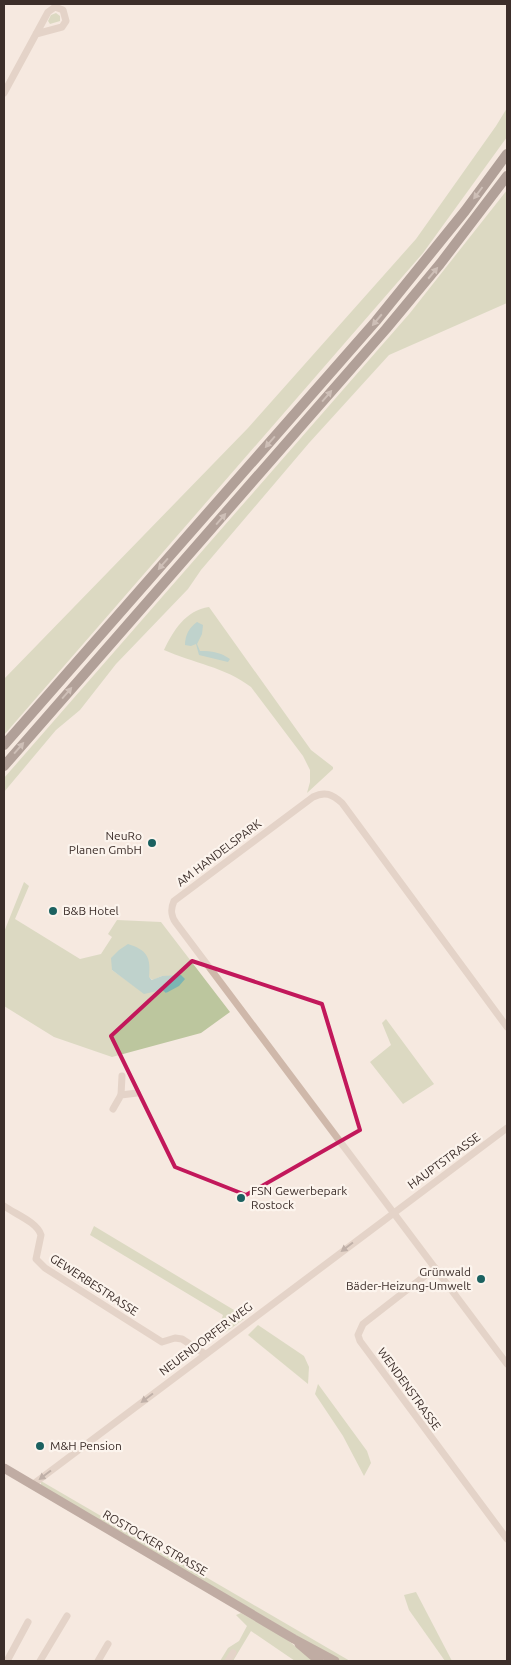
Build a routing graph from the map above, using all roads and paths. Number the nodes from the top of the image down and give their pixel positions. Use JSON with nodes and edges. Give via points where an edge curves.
{"nodes":[{"id":1,"x":36,"y":34,"type":"junction"},
{"id":2,"x":4,"y":93,"type":"edge"},
{"id":3,"x":507,"y":154,"type":"edge"},
{"id":4,"x":507,"y":176,"type":"edge"},
{"id":5,"x":4,"y":745,"type":"edge"},
{"id":6,"x":4,"y":766,"type":"edge"},
{"id":7,"x":507,"y":1027,"type":"edge"},
{"id":8,"x":122,"y":1076,"type":"dead end"},
{"id":9,"x":137,"y":1093,"type":"dead end"},
{"id":10,"x":121,"y":1095,"type":"junction"},
{"id":11,"x":113,"y":1109,"type":"dead end"},
{"id":12,"x":507,"y":1128,"type":"edge"},
{"id":13,"x":4,"y":1206,"type":"edge"},
{"id":14,"x":393,"y":1212,"type":"junction"},
{"id":15,"x":435,"y":1268,"type":"junction"},
{"id":16,"x":205,"y":1354,"type":"junction"},
{"id":17,"x":507,"y":1364,"type":"edge"},
{"id":18,"x":4,"y":1468,"type":"edge"},
{"id":19,"x":32,"y":1485,"type":"junction"},
{"id":20,"x":507,"y":1539,"type":"edge"},
{"id":21,"x":67,"y":1616,"type":"dead end"},
{"id":22,"x":28,"y":1622,"type":"dead end"},
{"id":23,"x":294,"y":1639,"type":"junction"},
{"id":24,"x":108,"y":1644,"type":"dead end"},
{"id":25,"x":233,"y":1653,"type":"dead end"},
{"id":26,"x":6,"y":1661,"type":"edge"},
{"id":27,"x":40,"y":1661,"type":"edge"},
{"id":28,"x":98,"y":1661,"type":"edge"},
{"id":29,"x":228,"y":1661,"type":"edge"},
{"id":30,"x":319,"y":1661,"type":"edge"},
{"id":31,"x":335,"y":1661,"type":"edge"}],
"edges":[{"from":1,"to":1,"type":"street","via":[[50,9],[63,10],[66,18],[62,26]]},
{"from":1,"to":2,"type":"street"},
{"from":3,"to":5,"type":"highway","one_way":true,"via":[[376,321]]},
{"from":6,"to":4,"type":"highway","one_way":true,"via":[[386,329]]},
{"from":7,"to":14,"type":"street","name":"AM HANDELSPARK","via":[[342,804],[330,794],[313,797],[174,902],[172,914],[176,923]]},
{"from":8,"to":10,"type":"street"},
{"from":9,"to":10,"type":"street"},
{"from":10,"to":11,"type":"street"},
{"from":12,"to":14,"type":"street","name":"HAUPTSTRASSE"},
{"from":13,"to":16,"type":"street","name":"GEWERBESTRASSE","via":[[40,1231],[36,1259],[45,1268],[162,1342],[182,1339]]},
{"from":14,"to":15,"type":"street"},
{"from":14,"to":16,"type":"street","name":"NEUENDORFER WEG","one_way":true},
{"from":15,"to":17,"type":"street"},
{"from":15,"to":20,"type":"street","name":"WENDENSTRASSE","via":[[363,1324],[358,1335]]},
{"from":16,"to":19,"type":"street","name":"NEUENDORFER WEG","one_way":true},
{"from":18,"to":19,"type":"main road","name":"ROSTOCKER STRASSE"},
{"from":19,"to":23,"type":"main road","name":"ROSTOCKER STRASSE"},
{"from":21,"to":27,"type":"street"},
{"from":22,"to":26,"type":"street"},
{"from":23,"to":30,"type":"main road","name":"ROSTOCKER STRASSE"},
{"from":23,"to":31,"type":"main road","name":"ROSTOCKER STRASSE"},
{"from":24,"to":28,"type":"street"},
{"from":25,"to":29,"type":"street"}]}
